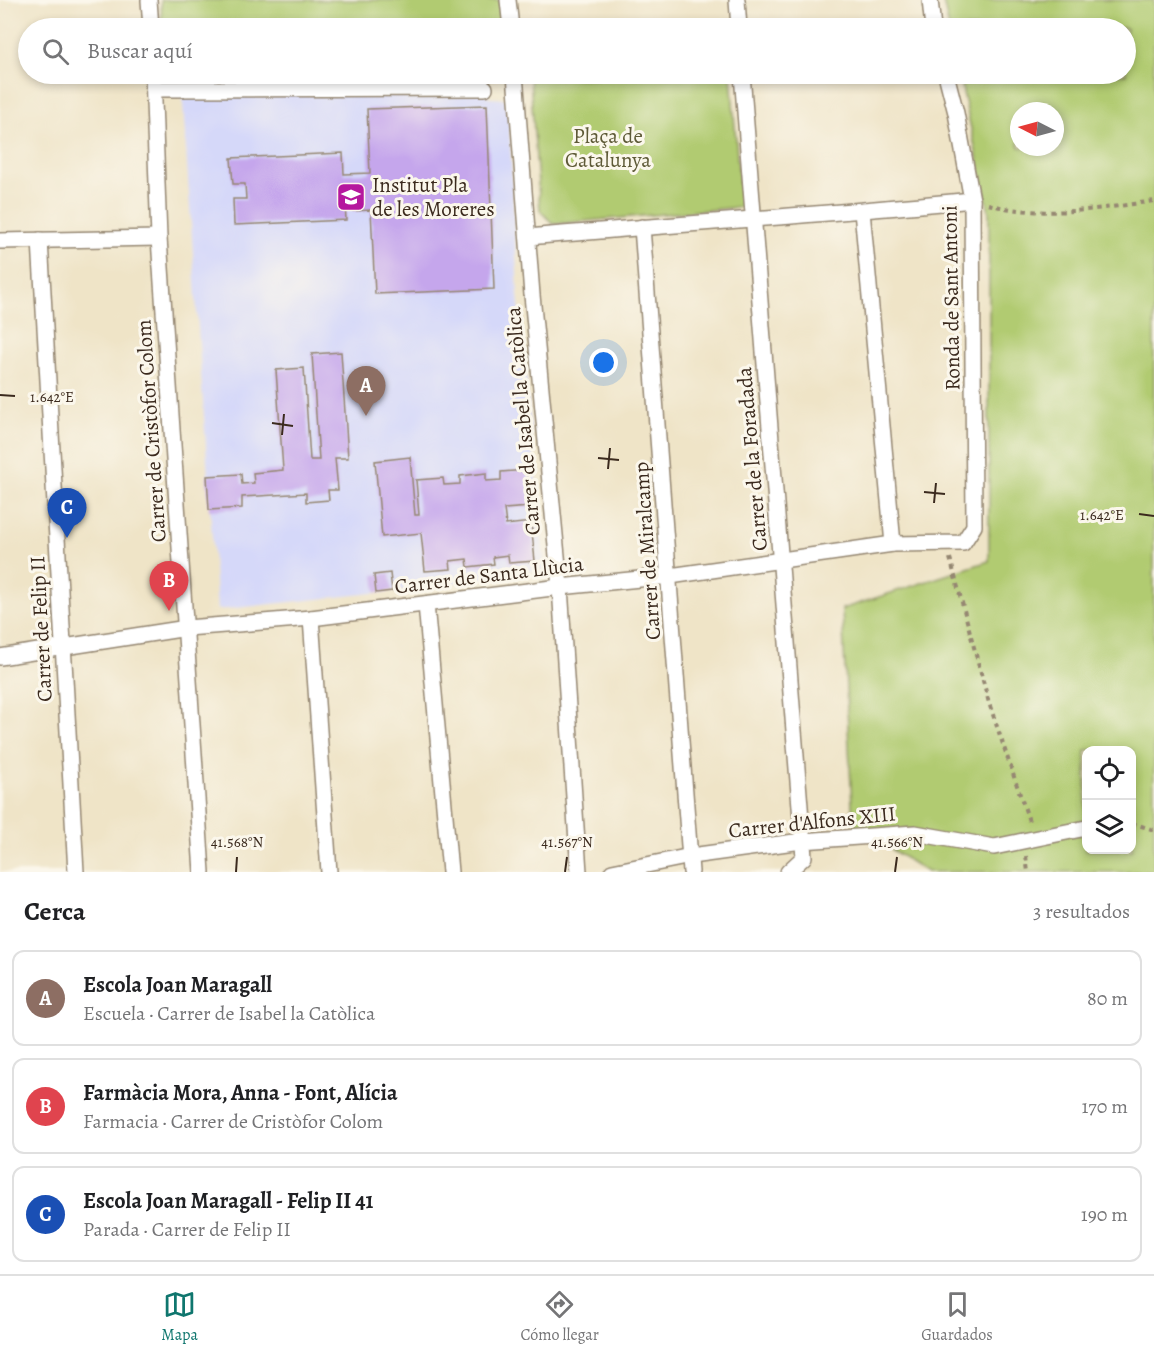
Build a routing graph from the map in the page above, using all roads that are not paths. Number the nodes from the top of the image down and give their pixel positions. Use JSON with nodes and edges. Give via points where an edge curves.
{"nodes":[{"id":1,"x":149,"y":0,"type":"edge"},
{"id":2,"x":508,"y":0,"type":"edge"},
{"id":3,"x":737,"y":0,"type":"edge"},
{"id":4,"x":930,"y":0,"type":"edge"},
{"id":5,"x":150,"y":18,"type":"edge"},
{"id":6,"x":510,"y":18,"type":"edge"},
{"id":7,"x":738,"y":18,"type":"edge"},
{"id":8,"x":932,"y":18,"type":"edge"},
{"id":9,"x":154,"y":84,"type":"edge"},
{"id":10,"x":516,"y":84,"type":"edge"},
{"id":11,"x":743,"y":84,"type":"edge"},
{"id":12,"x":948,"y":84,"type":"edge"},
{"id":13,"x":485,"y":88,"type":"dead end"},
{"id":14,"x":154,"y":89,"type":"junction"},
{"id":15,"x":972,"y":200,"type":"junction"},
{"id":16,"x":862,"y":212,"type":"junction"},
{"id":17,"x":753,"y":217,"type":"junction"},
{"id":18,"x":642,"y":227,"type":"junction"},
{"id":19,"x":529,"y":237,"type":"junction"},
{"id":20,"x":159,"y":238,"type":"junction"},
{"id":21,"x":40,"y":240,"type":"junction"},
{"id":22,"x":0,"y":241,"type":"edge"},
{"id":23,"x":974,"y":526,"type":"joint"},
{"id":24,"x":893,"y":544,"type":"junction"},
{"id":25,"x":782,"y":562,"type":"junction"},
{"id":26,"x":670,"y":576,"type":"junction"},
{"id":27,"x":560,"y":587,"type":"junction"},
{"id":28,"x":426,"y":604,"type":"junction"},
{"id":29,"x":310,"y":618,"type":"junction"},
{"id":30,"x":187,"y":628,"type":"junction"},
{"id":31,"x":63,"y":648,"type":"junction"},
{"id":32,"x":0,"y":657,"type":"edge"},
{"id":33,"x":1082,"y":829,"type":"edge"},
{"id":34,"x":802,"y":841,"type":"junction"},
{"id":35,"x":691,"y":856,"type":"junction"},
{"id":36,"x":76,"y":872,"type":"edge"},
{"id":37,"x":202,"y":872,"type":"edge"},
{"id":38,"x":329,"y":872,"type":"edge"},
{"id":39,"x":450,"y":872,"type":"edge"},
{"id":40,"x":579,"y":872,"type":"edge"},
{"id":41,"x":612,"y":872,"type":"edge"},
{"id":42,"x":692,"y":872,"type":"edge"},
{"id":43,"x":788,"y":872,"type":"edge"}],
"edges":[{"from":1,"to":5,"type":"street"},
{"from":2,"to":6,"type":"street"},
{"from":3,"to":7,"type":"street"},
{"from":4,"to":8,"type":"street"},
{"from":9,"to":14,"type":"street","name":"Carrer de Cristòfor Colom"},
{"from":10,"to":19,"type":"street","name":"Carrer de Isabel la Catòlica"},
{"from":11,"to":17,"type":"street","name":"Carrer de la Foradada"},
{"from":12,"to":15,"type":"street","name":"Ronda de Sant Antoni"},
{"from":13,"to":14,"type":"street"},
{"from":14,"to":20,"type":"street","name":"Carrer de Cristòfor Colom"},
{"from":15,"to":16,"type":"street"},
{"from":15,"to":23,"type":"street","name":"Ronda de Sant Antoni"},
{"from":16,"to":17,"type":"street"},
{"from":16,"to":24,"type":"street"},
{"from":17,"to":18,"type":"street"},
{"from":17,"to":25,"type":"street","name":"Carrer de la Foradada"},
{"from":18,"to":19,"type":"street"},
{"from":18,"to":26,"type":"street","name":"Carrer de Miralcamp"},
{"from":19,"to":27,"type":"street","name":"Carrer de Isabel la Catòlica"},
{"from":20,"to":21,"type":"street"},
{"from":20,"to":30,"type":"street","name":"Carrer de Cristòfor Colom"},
{"from":21,"to":22,"type":"street"},
{"from":21,"to":31,"type":"street","name":"Carrer de Felip II"},
{"from":23,"to":24,"type":"street","name":"Carrer de Santa Llùcia","via":[[963,543]]},
{"from":24,"to":25,"type":"street","name":"Carrer de Santa Llùcia"},
{"from":25,"to":26,"type":"street","name":"Carrer de Santa Llùcia"},
{"from":25,"to":34,"type":"street","name":"Carrer de la Foradada"},
{"from":26,"to":27,"type":"street","name":"Carrer de Santa Llùcia"},
{"from":26,"to":35,"type":"street","name":"Carrer de Miralcamp"},
{"from":27,"to":28,"type":"street","name":"Carrer de Santa Llùcia"},
{"from":27,"to":40,"type":"street","name":"Carrer de Isabel la Catòlica"},
{"from":28,"to":29,"type":"street","name":"Carrer de Santa Llùcia"},
{"from":28,"to":39,"type":"street"},
{"from":29,"to":30,"type":"street","name":"Carrer de Santa Llùcia"},
{"from":29,"to":38,"type":"street"},
{"from":30,"to":31,"type":"street","name":"Carrer de Santa Llùcia"},
{"from":30,"to":37,"type":"street","name":"Carrer de Cristòfor Colom"},
{"from":31,"to":32,"type":"street","name":"Carrer de Santa Llùcia"},
{"from":31,"to":36,"type":"street","name":"Carrer de Felip II"},
{"from":33,"to":34,"type":"street","name":"Carrer d'Alfons XIII","via":[[994,847],[915,833]]},
{"from":34,"to":35,"type":"street","name":"Carrer d'Alfons XIII"},
{"from":34,"to":43,"type":"street","via":[[804,857]]},
{"from":35,"to":41,"type":"street","name":"Carrer d'Alfons XIII"},
{"from":35,"to":42,"type":"street","name":"Carrer de Miralcamp"}]}
